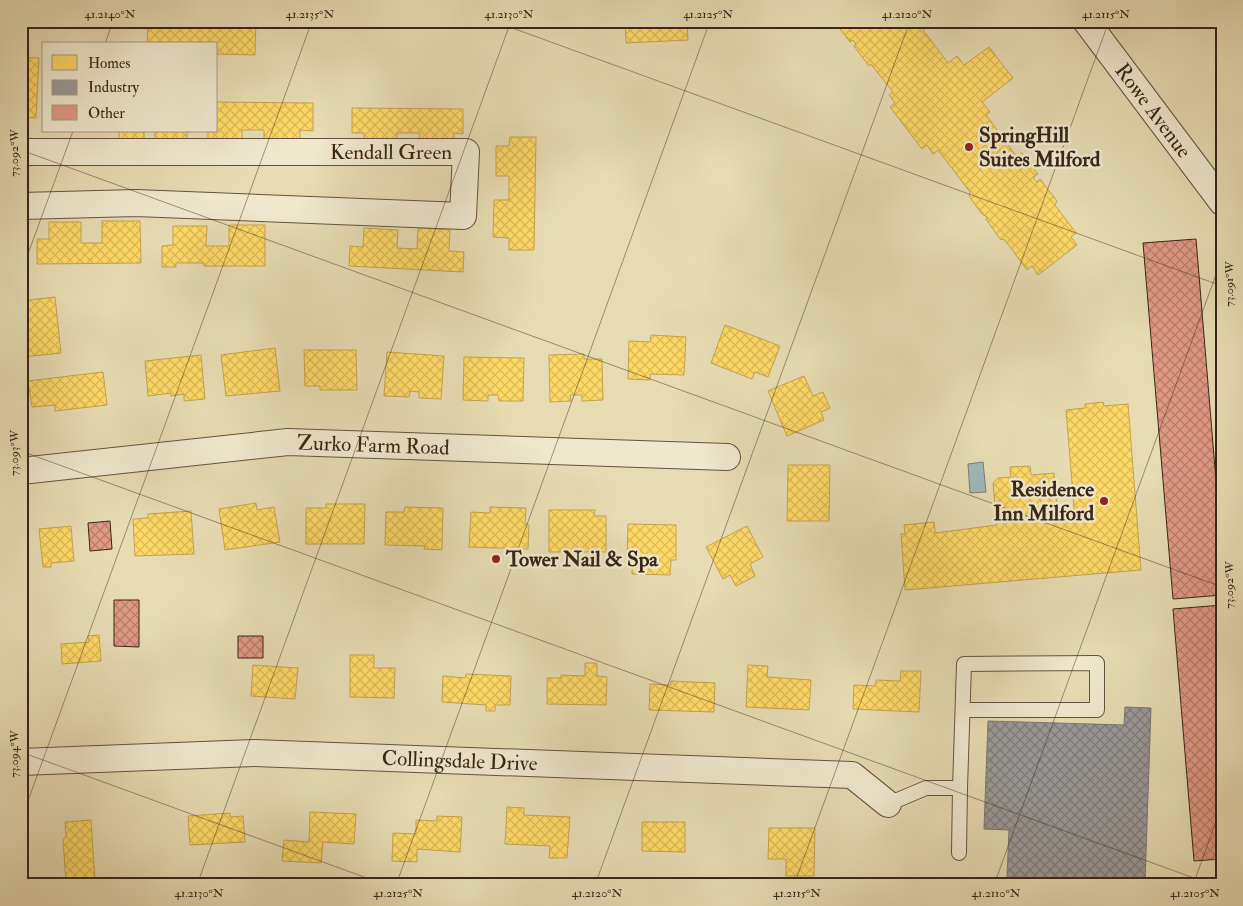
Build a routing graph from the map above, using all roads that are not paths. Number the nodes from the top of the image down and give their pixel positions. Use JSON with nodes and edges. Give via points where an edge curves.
{"nodes":[{"id":1,"x":1086,"y":21,"type":"edge"},
{"id":2,"x":21,"y":152,"type":"edge"},
{"id":3,"x":1222,"y":202,"type":"edge"},
{"id":4,"x":21,"y":206,"type":"edge"},
{"id":5,"x":727,"y":457,"type":"dead end"},
{"id":6,"x":21,"y":471,"type":"edge"},
{"id":7,"x":963,"y":710,"type":"junction"},
{"id":8,"x":21,"y":762,"type":"edge"},
{"id":9,"x":960,"y":788,"type":"junction"},
{"id":10,"x":888,"y":804,"type":"joint"},
{"id":11,"x":959,"y":853,"type":"dead end"}],
"edges":[{"from":1,"to":3,"type":"street","name":"Rowe Avenue"},
{"from":2,"to":4,"type":"street","name":"Kendall Green","via":[[466,152],[463,216],[136,203]]},
{"from":5,"to":6,"type":"street","name":"Zurko Farm Road","via":[[288,442]]},
{"from":7,"to":7,"type":"lane","via":[[964,664],[1097,664],[1097,710]]},
{"from":7,"to":9,"type":"lane"},
{"from":8,"to":10,"type":"street","name":"Collingsdale Drive","via":[[254,753],[852,775]]},
{"from":9,"to":10,"type":"lane","via":[[926,788]]},
{"from":9,"to":11,"type":"lane"}]}
